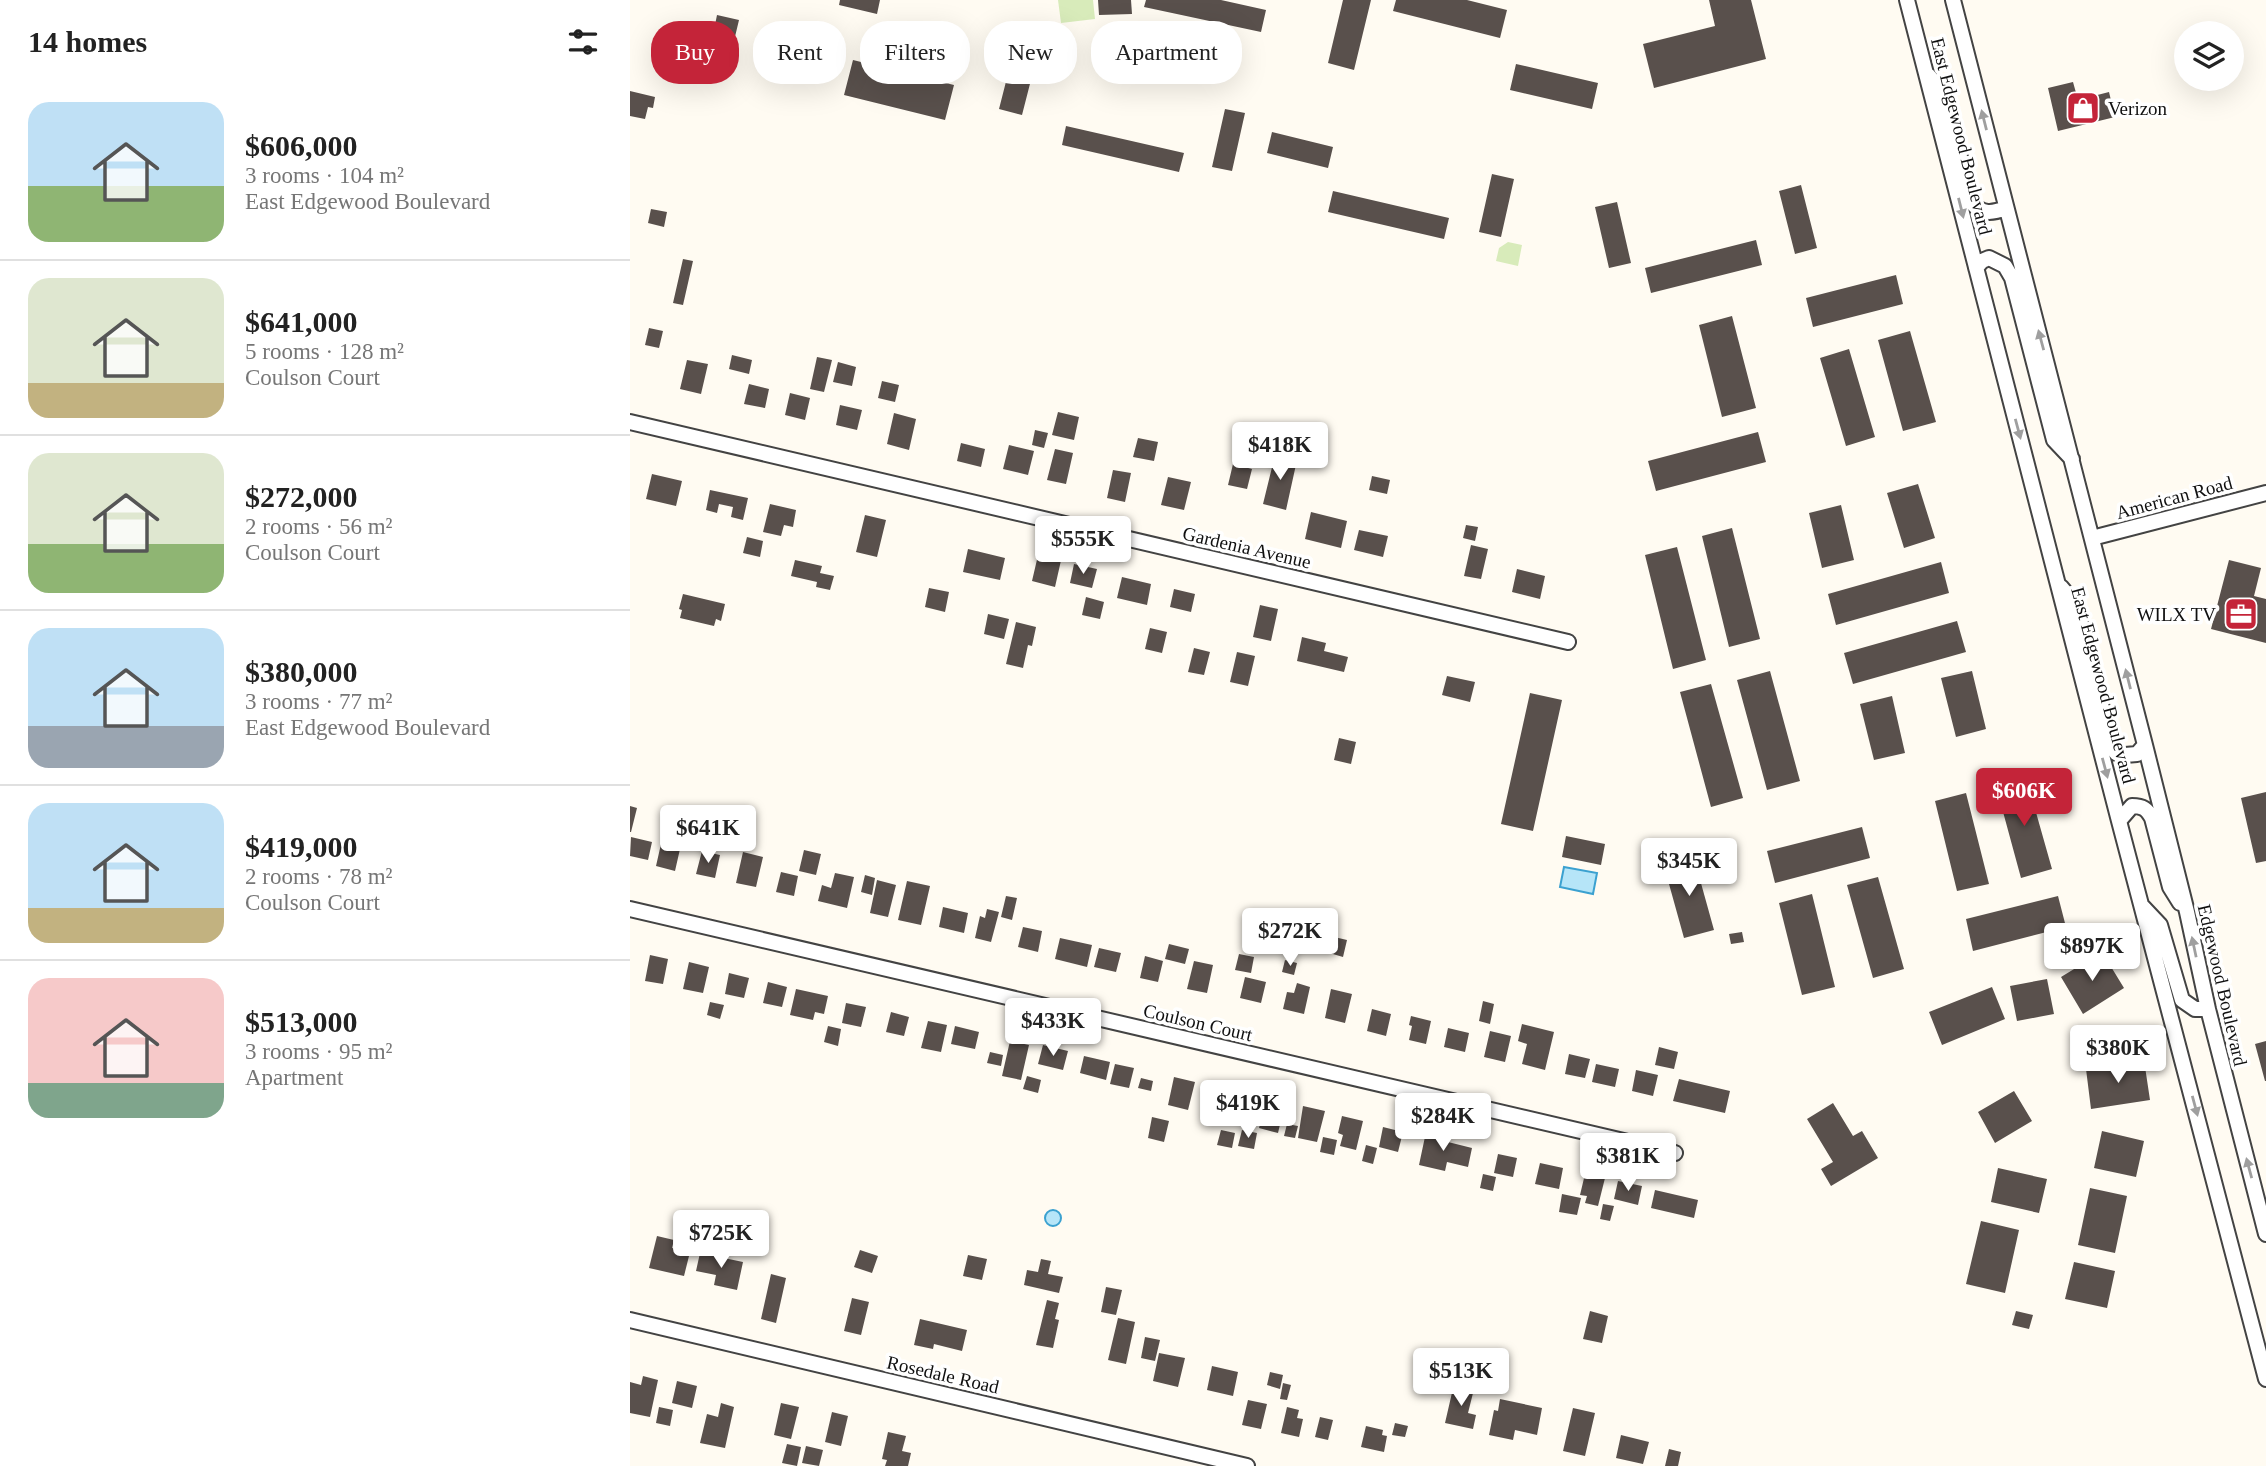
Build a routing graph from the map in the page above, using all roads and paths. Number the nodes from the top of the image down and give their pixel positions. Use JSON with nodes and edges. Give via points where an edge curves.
{"nodes":[{"id":1,"x":1907,"y":0,"type":"edge"},
{"id":2,"x":1953,"y":0,"type":"edge"},
{"id":3,"x":1927,"y":74,"type":"junction"},
{"id":4,"x":2007,"y":208,"type":"junction"},
{"id":5,"x":1976,"y":268,"type":"junction"},
{"id":6,"x":630,"y":422,"type":"edge"},
{"id":7,"x":2073,"y":460,"type":"junction"},
{"id":8,"x":2266,"y":493,"type":"edge"},
{"id":9,"x":2092,"y":538,"type":"junction"},
{"id":10,"x":2058,"y":584,"type":"junction"},
{"id":11,"x":1568,"y":642,"type":"dead end"},
{"id":12,"x":2145,"y":745,"type":"junction"},
{"id":13,"x":2119,"y":821,"type":"junction"},
{"id":14,"x":2142,"y":906,"type":"junction"},
{"id":15,"x":630,"y":909,"type":"edge"},
{"id":16,"x":2186,"y":912,"type":"junction"},
{"id":17,"x":2207,"y":1009,"type":"junction"},
{"id":18,"x":1675,"y":1153,"type":"dead end"},
{"id":19,"x":2266,"y":1234,"type":"edge"},
{"id":20,"x":2250,"y":1316,"type":"junction"},
{"id":21,"x":630,"y":1320,"type":"edge"},
{"id":22,"x":2266,"y":1332,"type":"edge"},
{"id":23,"x":2266,"y":1379,"type":"edge"},
{"id":24,"x":1247,"y":1466,"type":"edge"}],
"edges":[{"from":1,"to":3,"type":"street","name":"East Edgewood Boulevard"},
{"from":4,"to":2,"type":"street","name":"East Edgewood Boulevard","one_way":true},
{"from":3,"to":4,"type":"street","via":[[1943,92],[1972,203],[1985,212]]},
{"from":3,"to":5,"type":"street","name":"East Edgewood Boulevard","one_way":true},
{"from":7,"to":4,"type":"street","name":"East Edgewood Boulevard","one_way":true},
{"from":5,"to":7,"type":"street","via":[[1989,258],[2005,266],[2012,278],[2054,440]]},
{"from":5,"to":10,"type":"street","name":"East Edgewood Boulevard","one_way":true},
{"from":6,"to":11,"type":"street","name":"Gardenia Avenue"},
{"from":7,"to":9,"type":"street","name":"East Edgewood Boulevard"},
{"from":8,"to":9,"type":"street","name":"American Road"},
{"from":12,"to":9,"type":"street","name":"East Edgewood Boulevard","one_way":true},
{"from":10,"to":12,"type":"street","via":[[2076,605],[2111,744],[2124,755],[2137,754]]},
{"from":10,"to":13,"type":"street","name":"East Edgewood Boulevard","one_way":true},
{"from":12,"to":16,"type":"street","name":"Edgewood Boulevard"},
{"from":13,"to":14,"type":"street","name":"East Edgewood Boulevard"},
{"from":13,"to":16,"type":"street","via":[[2132,806],[2148,811],[2169,887]]},
{"from":14,"to":17,"type":"street","via":[[2160,925],[2182,1000],[2195,1009]]},
{"from":14,"to":20,"type":"street","name":"East Edgewood Boulevard","one_way":true},
{"from":15,"to":18,"type":"street","name":"Coulson Court"},
{"from":17,"to":16,"type":"street","name":"Edgewood Boulevard","one_way":true},
{"from":19,"to":17,"type":"street","name":"Edgewood Boulevard","one_way":true},
{"from":20,"to":22,"type":"street"},
{"from":20,"to":23,"type":"street","name":"East Edgewood Boulevard"},
{"from":21,"to":24,"type":"street","name":"Rosedale Road"}]}
